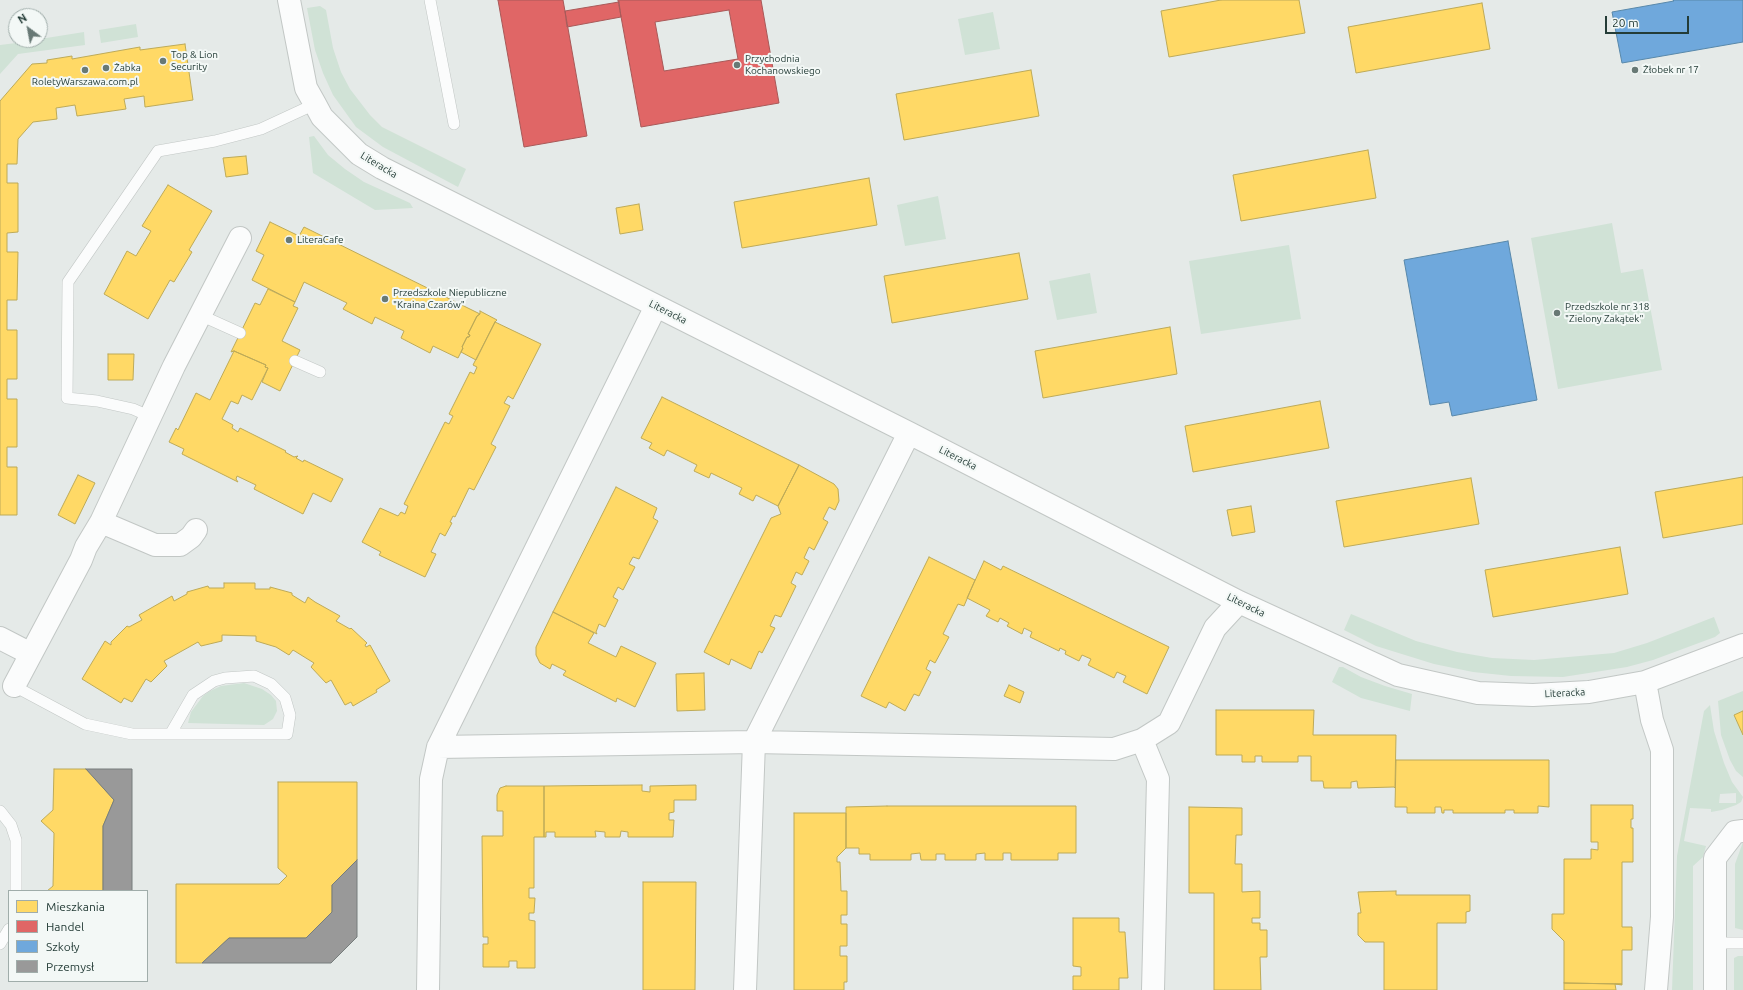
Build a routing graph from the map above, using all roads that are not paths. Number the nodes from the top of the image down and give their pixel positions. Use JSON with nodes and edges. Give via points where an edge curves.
{"nodes":[{"id":1,"x":289,"y":0,"type":"edge"},
{"id":2,"x":430,"y":0,"type":"edge"},
{"id":3,"x":315,"y":104,"type":"junction"},
{"id":4,"x":454,"y":124,"type":"dead end"},
{"id":5,"x":240,"y":238,"type":"dead end"},
{"id":6,"x":656,"y":306,"type":"junction"},
{"id":7,"x":200,"y":315,"type":"junction"},
{"id":8,"x":240,"y":333,"type":"dead end"},
{"id":9,"x":295,"y":360,"type":"dead end"},
{"id":10,"x":320,"y":372,"type":"dead end"},
{"id":11,"x":149,"y":416,"type":"junction"},
{"id":12,"x":910,"y":433,"type":"junction"},
{"id":13,"x":100,"y":522,"type":"junction"},
{"id":14,"x":196,"y":530,"type":"dead end"},
{"id":15,"x":1239,"y":602,"type":"junction"},
{"id":16,"x":0,"y":638,"type":"edge"},
{"id":17,"x":1743,"y":645,"type":"edge"},
{"id":18,"x":31,"y":654,"type":"junction"},
{"id":19,"x":1645,"y":682,"type":"junction"},
{"id":20,"x":14,"y":686,"type":"joint"},
{"id":21,"x":171,"y":733,"type":"junction"},
{"id":22,"x":1142,"y":740,"type":"junction"},
{"id":23,"x":754,"y":742,"type":"junction"},
{"id":24,"x":438,"y":747,"type":"junction"},
{"id":25,"x":0,"y":811,"type":"edge"},
{"id":26,"x":1743,"y":831,"type":"edge"},
{"id":27,"x":16,"y":890,"type":"edge"},
{"id":28,"x":8,"y":931,"type":"edge"},
{"id":29,"x":1715,"y":943,"type":"junction"},
{"id":30,"x":0,"y":944,"type":"edge"},
{"id":31,"x":1743,"y":944,"type":"edge"},
{"id":32,"x":428,"y":990,"type":"edge"},
{"id":33,"x":745,"y":990,"type":"edge"},
{"id":34,"x":1153,"y":990,"type":"edge"},
{"id":35,"x":1656,"y":990,"type":"edge"},
{"id":36,"x":1716,"y":990,"type":"edge"}],
"edges":[{"from":1,"to":3,"type":"street","name":"Literacka","via":[[306,88]]},
{"from":2,"to":4,"type":"lane"},
{"from":3,"to":6,"type":"street","name":"Literacka","via":[[322,117],[359,154],[382,168]]},
{"from":3,"to":11,"type":"lane","via":[[261,130],[158,151],[68,282],[67,398],[97,401],[133,409]]},
{"from":5,"to":7,"type":"street"},
{"from":6,"to":12,"type":"street","name":"Literacka"},
{"from":6,"to":24,"type":"street"},
{"from":7,"to":8,"type":"lane"},
{"from":7,"to":11,"type":"street"},
{"from":9,"to":10,"type":"lane"},
{"from":11,"to":13,"type":"street"},
{"from":12,"to":15,"type":"street","name":"Literacka"},
{"from":12,"to":23,"type":"street"},
{"from":13,"to":14,"type":"street","via":[[155,545],[180,545]]},
{"from":13,"to":18,"type":"street"},
{"from":15,"to":19,"type":"street","name":"Literacka","via":[[1398,675],[1449,688],[1478,693],[1533,695],[1589,692]]},
{"from":15,"to":22,"type":"street","via":[[1215,628],[1169,723]]},
{"from":16,"to":18,"type":"street"},
{"from":17,"to":19,"type":"street","name":"Literacka"},
{"from":18,"to":20,"type":"street"},
{"from":19,"to":35,"type":"street","via":[[1652,720],[1662,750],[1662,918]]},
{"from":20,"to":21,"type":"lane","via":[[85,724],[132,734]]},
{"from":21,"to":21,"type":"lane","via":[[193,695],[214,680],[225,678],[254,676],[271,684],[285,698],[290,715],[287,734]]},
{"from":22,"to":23,"type":"street","via":[[1114,749]]},
{"from":22,"to":34,"type":"street","via":[[1158,779]]},
{"from":23,"to":24,"type":"street"},
{"from":23,"to":33,"type":"street"},
{"from":24,"to":32,"type":"street","via":[[431,779]]},
{"from":25,"to":27,"type":"lane","via":[[11,825],[16,840]]},
{"from":26,"to":29,"type":"street","via":[[1735,832],[1715,858]]},
{"from":28,"to":30,"type":"lane"},
{"from":29,"to":31,"type":"lane"},
{"from":29,"to":36,"type":"street"}]}
